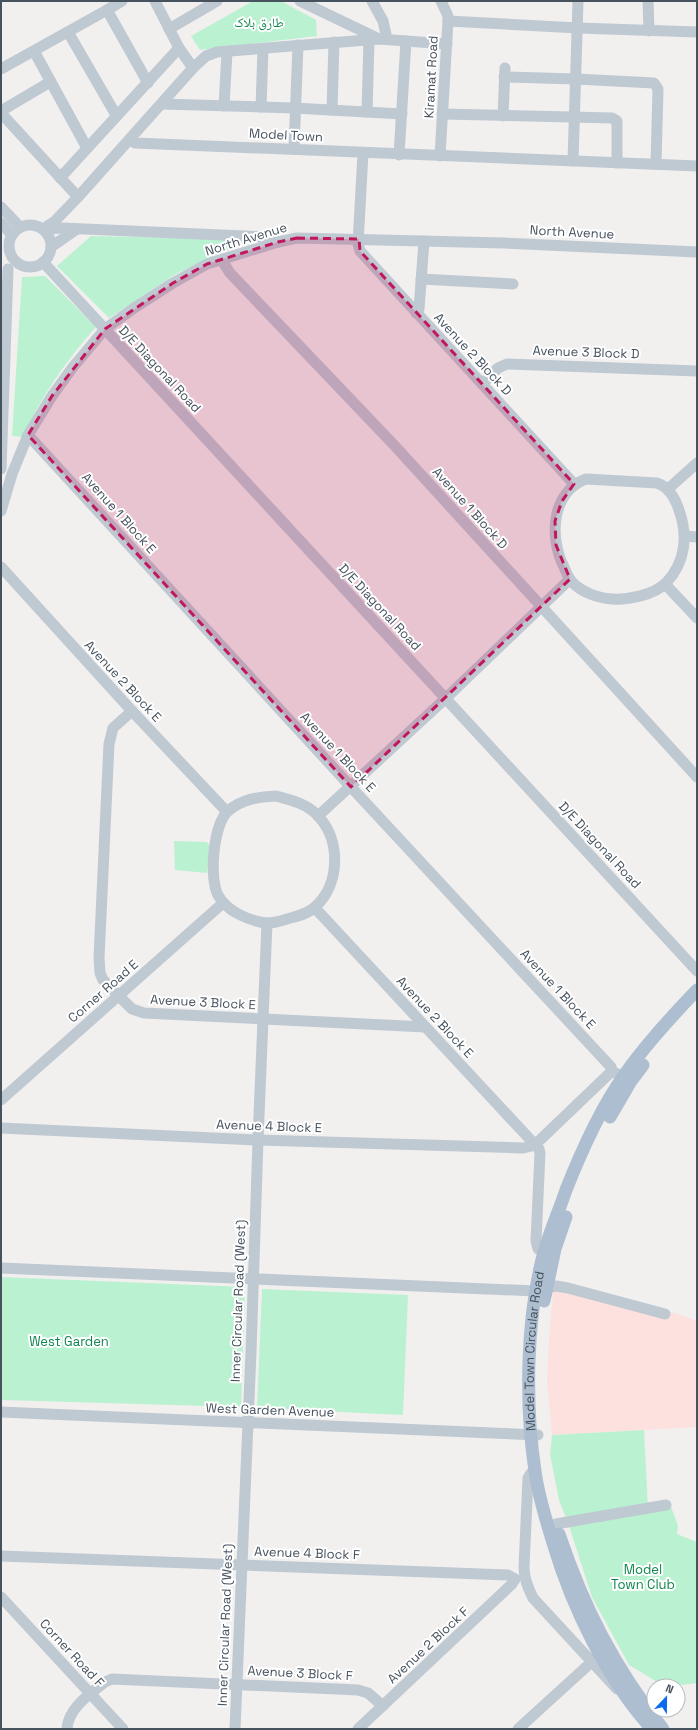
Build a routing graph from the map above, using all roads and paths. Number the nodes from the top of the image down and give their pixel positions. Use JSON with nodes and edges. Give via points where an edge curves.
{"nodes":[{"id":1,"x":122,"y":1,"type":"edge"},
{"id":2,"x":155,"y":1,"type":"edge"},
{"id":3,"x":217,"y":1,"type":"edge"},
{"id":4,"x":300,"y":1,"type":"edge"},
{"id":5,"x":372,"y":1,"type":"edge"},
{"id":6,"x":441,"y":1,"type":"edge"},
{"id":7,"x":578,"y":1,"type":"edge"},
{"id":8,"x":648,"y":1,"type":"edge"},
{"id":9,"x":107,"y":10,"type":"junction"},
{"id":10,"x":448,"y":21,"type":"junction"},
{"id":11,"x":578,"y":28,"type":"junction"},
{"id":12,"x":169,"y":29,"type":"junction"},
{"id":13,"x":649,"y":31,"type":"junction"},
{"id":14,"x":68,"y":32,"type":"junction"},
{"id":15,"x":697,"y":32,"type":"edge"},
{"id":16,"x":379,"y":39,"type":"junction"},
{"id":17,"x":406,"y":41,"type":"junction"},
{"id":18,"x":334,"y":42,"type":"junction"},
{"id":19,"x":447,"y":44,"type":"junction"},
{"id":20,"x":298,"y":45,"type":"junction"},
{"id":21,"x":179,"y":48,"type":"junction"},
{"id":22,"x":263,"y":49,"type":"junction"},
{"id":23,"x":34,"y":51,"type":"junction"},
{"id":24,"x":227,"y":52,"type":"junction"},
{"id":25,"x":193,"y":68,"type":"junction"},
{"id":26,"x":1,"y":69,"type":"edge"},
{"id":27,"x":576,"y":79,"type":"junction"},
{"id":28,"x":50,"y":82,"type":"junction"},
{"id":29,"x":148,"y":83,"type":"junction"},
{"id":30,"x":162,"y":104,"type":"junction"},
{"id":31,"x":224,"y":106,"type":"junction"},
{"id":32,"x":261,"y":107,"type":"junction"},
{"id":33,"x":294,"y":108,"type":"junction"},
{"id":34,"x":332,"y":110,"type":"junction"},
{"id":35,"x":1,"y":112,"type":"edge"},
{"id":36,"x":366,"y":112,"type":"junction"},
{"id":37,"x":402,"y":114,"type":"junction"},
{"id":38,"x":442,"y":114,"type":"junction"},
{"id":39,"x":116,"y":115,"type":"junction"},
{"id":40,"x":503,"y":116,"type":"junction"},
{"id":41,"x":574,"y":118,"type":"junction"},
{"id":42,"x":131,"y":140,"type":"junction"},
{"id":43,"x":87,"y":148,"type":"junction"},
{"id":44,"x":294,"y":148,"type":"junction"},
{"id":45,"x":363,"y":153,"type":"junction"},
{"id":46,"x":399,"y":155,"type":"junction"},
{"id":47,"x":440,"y":156,"type":"junction"},
{"id":48,"x":573,"y":161,"type":"junction"},
{"id":49,"x":617,"y":163,"type":"junction"},
{"id":50,"x":656,"y":164,"type":"junction"},
{"id":51,"x":697,"y":166,"type":"edge"},
{"id":52,"x":60,"y":178,"type":"junction"},
{"id":53,"x":78,"y":197,"type":"junction"},
{"id":54,"x":1,"y":207,"type":"edge"},
{"id":55,"x":1,"y":223,"type":"edge"},
{"id":56,"x":43,"y":229,"type":"junction"},
{"id":57,"x":77,"y":229,"type":"junction"},
{"id":58,"x":16,"y":231,"type":"junction"},
{"id":59,"x":359,"y":239,"type":"junction"},
{"id":60,"x":424,"y":241,"type":"junction"},
{"id":61,"x":278,"y":242,"type":"junction"},
{"id":62,"x":51,"y":247,"type":"junction"},
{"id":63,"x":697,"y":252,"type":"edge"},
{"id":64,"x":222,"y":260,"type":"junction"},
{"id":65,"x":43,"y":262,"type":"junction"},
{"id":66,"x":8,"y":266,"type":"edge"},
{"id":67,"x":421,"y":279,"type":"junction"},
{"id":68,"x":513,"y":284,"type":"dead end"},
{"id":69,"x":416,"y":313,"type":"junction"},
{"id":70,"x":105,"y":329,"type":"junction"},
{"id":71,"x":697,"y":371,"type":"edge"},
{"id":72,"x":482,"y":384,"type":"junction"},
{"id":73,"x":28,"y":435,"type":"junction"},
{"id":74,"x":697,"y":463,"type":"edge"},
{"id":75,"x":1,"y":469,"type":"edge"},
{"id":76,"x":574,"y":484,"type":"junction"},
{"id":77,"x":668,"y":490,"type":"junction"},
{"id":78,"x":1,"y":511,"type":"edge"},
{"id":79,"x":685,"y":536,"type":"junction"},
{"id":80,"x":697,"y":537,"type":"edge"},
{"id":81,"x":1,"y":567,"type":"edge"},
{"id":82,"x":570,"y":580,"type":"junction"},
{"id":83,"x":665,"y":584,"type":"junction"},
{"id":84,"x":541,"y":607,"type":"junction"},
{"id":85,"x":697,"y":618,"type":"edge"},
{"id":86,"x":445,"y":699,"type":"junction"},
{"id":87,"x":132,"y":711,"type":"junction"},
{"id":88,"x":697,"y":778,"type":"edge"},
{"id":89,"x":351,"y":787,"type":"junction"},
{"id":90,"x":227,"y":812,"type":"junction"},
{"id":91,"x":318,"y":816,"type":"junction"},
{"id":92,"x":223,"y":903,"type":"junction"},
{"id":93,"x":315,"y":908,"type":"junction"},
{"id":94,"x":267,"y":923,"type":"junction"},
{"id":95,"x":697,"y":971,"type":"edge"},
{"id":96,"x":697,"y":990,"type":"edge"},
{"id":97,"x":120,"y":995,"type":"junction"},
{"id":98,"x":697,"y":1000,"type":"edge"},
{"id":99,"x":264,"y":1020,"type":"junction"},
{"id":100,"x":425,"y":1027,"type":"junction"},
{"id":101,"x":622,"y":1077,"type":"junction"},
{"id":102,"x":1,"y":1100,"type":"edge"},
{"id":103,"x":1,"y":1128,"type":"edge"},
{"id":104,"x":258,"y":1140,"type":"junction"},
{"id":105,"x":535,"y":1144,"type":"junction"},
{"id":106,"x":544,"y":1252,"type":"junction"},
{"id":107,"x":1,"y":1268,"type":"edge"},
{"id":108,"x":254,"y":1279,"type":"junction"},
{"id":109,"x":541,"y":1290,"type":"junction"},
{"id":110,"x":665,"y":1314,"type":"dead end"},
{"id":111,"x":1,"y":1412,"type":"edge"},
{"id":112,"x":248,"y":1423,"type":"junction"},
{"id":113,"x":534,"y":1435,"type":"junction"},
{"id":114,"x":535,"y":1473,"type":"junction"},
{"id":115,"x":666,"y":1505,"type":"dead end"},
{"id":116,"x":556,"y":1524,"type":"junction"},
{"id":117,"x":1,"y":1556,"type":"edge"},
{"id":118,"x":242,"y":1565,"type":"junction"},
{"id":119,"x":520,"y":1578,"type":"junction"},
{"id":120,"x":1,"y":1597,"type":"edge"},
{"id":121,"x":596,"y":1659,"type":"junction"},
{"id":122,"x":238,"y":1685,"type":"junction"},
{"id":123,"x":627,"y":1687,"type":"junction"},
{"id":124,"x":91,"y":1694,"type":"junction"},
{"id":125,"x":383,"y":1706,"type":"junction"},
{"id":126,"x":67,"y":1729,"type":"edge"},
{"id":127,"x":123,"y":1729,"type":"edge"},
{"id":128,"x":235,"y":1729,"type":"edge"},
{"id":129,"x":358,"y":1729,"type":"edge"},
{"id":130,"x":518,"y":1729,"type":"edge"},
{"id":131,"x":652,"y":1729,"type":"edge"},
{"id":132,"x":663,"y":1729,"type":"edge"}],
"edges":[{"from":1,"to":9,"type":"street"},
{"from":2,"to":12,"type":"street"},
{"from":3,"to":12,"type":"street"},
{"from":4,"to":16,"type":"street"},
{"from":5,"to":16,"type":"street","via":[[383,21]]},
{"from":6,"to":10,"type":"street","name":"Kiramat Road"},
{"from":7,"to":11,"type":"street"},
{"from":8,"to":13,"type":"street"},
{"from":9,"to":14,"type":"street"},
{"from":9,"to":29,"type":"street"},
{"from":10,"to":11,"type":"street"},
{"from":10,"to":19,"type":"street","name":"Kiramat Road"},
{"from":11,"to":13,"type":"street"},
{"from":11,"to":27,"type":"street"},
{"from":12,"to":21,"type":"street"},
{"from":13,"to":15,"type":"street"},
{"from":14,"to":23,"type":"street"},
{"from":14,"to":39,"type":"street"},
{"from":16,"to":17,"type":"street"},
{"from":16,"to":18,"type":"street"},
{"from":16,"to":36,"type":"street"},
{"from":17,"to":19,"type":"street"},
{"from":17,"to":37,"type":"street"},
{"from":18,"to":20,"type":"street"},
{"from":18,"to":34,"type":"street"},
{"from":19,"to":38,"type":"street","name":"Kiramat Road"},
{"from":20,"to":22,"type":"street"},
{"from":20,"to":33,"type":"street"},
{"from":21,"to":25,"type":"street"},
{"from":21,"to":29,"type":"street"},
{"from":22,"to":24,"type":"street"},
{"from":22,"to":32,"type":"street"},
{"from":23,"to":26,"type":"street"},
{"from":23,"to":28,"type":"street"},
{"from":24,"to":25,"type":"street","via":[[211,54]]},
{"from":24,"to":31,"type":"street"},
{"from":25,"to":30,"type":"street"},
{"from":27,"to":40,"type":"street","via":[[504,73]]},
{"from":27,"to":41,"type":"street"},
{"from":27,"to":50,"type":"street","via":[[656,84]]},
{"from":28,"to":35,"type":"street"},
{"from":28,"to":43,"type":"street"},
{"from":29,"to":39,"type":"street"},
{"from":30,"to":31,"type":"street"},
{"from":30,"to":42,"type":"street"},
{"from":31,"to":32,"type":"street"},
{"from":32,"to":33,"type":"street"},
{"from":33,"to":34,"type":"street"},
{"from":33,"to":44,"type":"street"},
{"from":34,"to":36,"type":"street"},
{"from":35,"to":52,"type":"street"},
{"from":36,"to":37,"type":"street"},
{"from":37,"to":46,"type":"street"},
{"from":38,"to":40,"type":"street"},
{"from":38,"to":47,"type":"street","name":"Kiramat Road"},
{"from":39,"to":43,"type":"street"},
{"from":40,"to":41,"type":"street"},
{"from":41,"to":48,"type":"street"},
{"from":41,"to":49,"type":"street","via":[[615,119]]},
{"from":42,"to":44,"type":"street","name":"Model Town","via":[[135,143]]},
{"from":42,"to":53,"type":"street"},
{"from":43,"to":52,"type":"street"},
{"from":44,"to":45,"type":"street","name":"Model Town"},
{"from":45,"to":46,"type":"street","name":"Model Town"},
{"from":45,"to":59,"type":"street"},
{"from":46,"to":47,"type":"street","name":"Model Town"},
{"from":47,"to":48,"type":"street","name":"Model Town"},
{"from":48,"to":49,"type":"street","name":"Model Town"},
{"from":49,"to":50,"type":"street","name":"Model Town"},
{"from":50,"to":51,"type":"street","name":"Model Town"},
{"from":52,"to":53,"type":"street"},
{"from":53,"to":56,"type":"street","via":[[54,222]]},
{"from":54,"to":58,"type":"street"},
{"from":55,"to":58,"type":"street"},
{"from":56,"to":57,"type":"street"},
{"from":56,"to":58,"type":"street","via":[[32,225]]},
{"from":56,"to":62,"type":"street","via":[[48,234]]},
{"from":57,"to":61,"type":"street","via":[[269,237]]},
{"from":57,"to":62,"type":"street"},
{"from":58,"to":66,"type":"street","via":[[9,246]]},
{"from":59,"to":60,"type":"street","name":"North Avenue"},
{"from":59,"to":61,"type":"street","name":"North Avenue","via":[[297,238]]},
{"from":59,"to":69,"type":"street","name":"Avenue 2 Block D","via":[[360,251]]},
{"from":60,"to":63,"type":"street","name":"North Avenue"},
{"from":60,"to":67,"type":"street"},
{"from":61,"to":64,"type":"street","name":"North Avenue"},
{"from":62,"to":65,"type":"street"},
{"from":64,"to":70,"type":"street","name":"North Avenue","via":[[207,264],[173,283]]},
{"from":64,"to":84,"type":"street","name":"Avenue 1 Block D","via":[[230,274],[394,445]]},
{"from":65,"to":66,"type":"street","via":[[38,265]]},
{"from":65,"to":70,"type":"street","name":"D/E Diagonal Road"},
{"from":66,"to":75,"type":"street"},
{"from":67,"to":68,"type":"street"},
{"from":67,"to":69,"type":"street","via":[[419,309]]},
{"from":69,"to":72,"type":"street","name":"Avenue 2 Block D"},
{"from":70,"to":73,"type":"street","name":"North Avenue","via":[[60,384]]},
{"from":70,"to":86,"type":"street","name":"D/E Diagonal Road"},
{"from":71,"to":72,"type":"street","name":"Avenue 3 Block D","via":[[507,364],[498,368]]},
{"from":72,"to":76,"type":"street","name":"Avenue 2 Block D"},
{"from":73,"to":78,"type":"street","name":"North Avenue","via":[[12,474]]},
{"from":73,"to":89,"type":"street","name":"Avenue 1 Block E"},
{"from":74,"to":77,"type":"street"},
{"from":76,"to":77,"type":"street","via":[[586,479],[657,483]]},
{"from":76,"to":82,"type":"street","via":[[562,501],[555,521],[556,545]]},
{"from":77,"to":79,"type":"street","via":[[677,503]]},
{"from":79,"to":80,"type":"street"},
{"from":79,"to":83,"type":"street","via":[[680,559]]},
{"from":81,"to":87,"type":"street","name":"Avenue 2 Block E"},
{"from":82,"to":83,"type":"street","via":[[590,594],[611,599],[645,594]]},
{"from":82,"to":84,"type":"street"},
{"from":83,"to":85,"type":"street"},
{"from":84,"to":86,"type":"street"},
{"from":84,"to":88,"type":"street","name":"Avenue 1 Block D"},
{"from":86,"to":89,"type":"street"},
{"from":86,"to":95,"type":"street","name":"D/E Diagonal Road"},
{"from":87,"to":90,"type":"street","name":"Avenue 2 Block E"},
{"from":87,"to":97,"type":"street","name":"Avenue 3 Block E","via":[[113,728],[110,744],[99,958],[103,980]]},
{"from":89,"to":91,"type":"street"},
{"from":89,"to":101,"type":"street","name":"Avenue 1 Block E"},
{"from":90,"to":91,"type":"street","via":[[245,800],[276,796],[295,801]]},
{"from":90,"to":92,"type":"street","via":[[219,824],[214,861],[216,890]]},
{"from":91,"to":93,"type":"street","via":[[332,840],[335,865],[329,889]]},
{"from":92,"to":94,"type":"street","via":[[240,915]]},
{"from":92,"to":97,"type":"street","name":"Corner Road E"},
{"from":93,"to":94,"type":"street","via":[[296,917]]},
{"from":93,"to":100,"type":"street","name":"Avenue 2 Block E"},
{"from":94,"to":99,"type":"street","name":"Inner Circular Road (West)"},
{"from":96,"to":101,"type":"main road","name":"Model Town Circular Road"},
{"from":97,"to":99,"type":"street","name":"Avenue 3 Block E","via":[[132,1009],[144,1013]]},
{"from":97,"to":102,"type":"street","name":"Corner Road E"},
{"from":98,"to":101,"type":"main road","name":"Model Town Circular Road","via":[[653,1052]]},
{"from":99,"to":100,"type":"street","name":"Avenue 3 Block E"},
{"from":99,"to":104,"type":"street","name":"Inner Circular Road (West)"},
{"from":100,"to":105,"type":"street","name":"Avenue 2 Block E"},
{"from":101,"to":105,"type":"street"},
{"from":101,"to":106,"type":"main road","name":"Model Town Circular Road","via":[[582,1153]]},
{"from":101,"to":109,"type":"main road","name":"Model Town Circular Road","via":[[604,1126],[582,1173]]},
{"from":103,"to":104,"type":"street","name":"Avenue 4 Block E"},
{"from":104,"to":105,"type":"street","name":"Avenue 4 Block E","via":[[523,1148]]},
{"from":104,"to":108,"type":"street","name":"Inner Circular Road (West)"},
{"from":105,"to":106,"type":"street","via":[[540,1153],[536,1241],[538,1249]]},
{"from":106,"to":109,"type":"main road","name":"Model Town Circular Road"},
{"from":107,"to":108,"type":"street"},
{"from":108,"to":109,"type":"street"},
{"from":108,"to":112,"type":"street","name":"Inner Circular Road (West)"},
{"from":109,"to":110,"type":"street","via":[[556,1286],[568,1288]]},
{"from":109,"to":113,"type":"main road","name":"Model Town Circular Road","via":[[530,1356],[529,1394]]},
{"from":111,"to":112,"type":"street","name":"West Garden Avenue"},
{"from":112,"to":113,"type":"street","name":"West Garden Avenue"},
{"from":112,"to":118,"type":"street","name":"Inner Circular Road (West)"},
{"from":113,"to":114,"type":"main road","name":"Model Town Circular Road"},
{"from":113,"to":116,"type":"main road","name":"Model Town Circular Road"},
{"from":114,"to":119,"type":"street","via":[[528,1478]]},
{"from":114,"to":121,"type":"main road","name":"Model Town Circular Road","via":[[564,1577]]},
{"from":115,"to":116,"type":"street"},
{"from":116,"to":123,"type":"main road","name":"Model Town Circular Road","via":[[592,1618]]},
{"from":117,"to":118,"type":"street","name":"Avenue 4 Block F"},
{"from":118,"to":119,"type":"street","name":"Avenue 4 Block F","via":[[508,1575]]},
{"from":118,"to":122,"type":"street","name":"Inner Circular Road (West)"},
{"from":119,"to":121,"type":"street","via":[[533,1598]]},
{"from":119,"to":125,"type":"street","name":"Avenue 2 Block F"},
{"from":120,"to":124,"type":"street","name":"Corner Road F"},
{"from":121,"to":123,"type":"main road","name":"Model Town Circular Road"},
{"from":121,"to":130,"type":"street"},
{"from":122,"to":124,"type":"street","name":"Avenue 3 Block F","via":[[112,1679]]},
{"from":122,"to":125,"type":"street","name":"Avenue 3 Block F","via":[[358,1690],[368,1693]]},
{"from":122,"to":128,"type":"street","name":"Inner Circular Road (West)"},
{"from":123,"to":131,"type":"main road","name":"Model Town Circular Road"},
{"from":123,"to":132,"type":"main road","name":"Model Town Circular Road"},
{"from":124,"to":126,"type":"street","name":"Avenue 3 Block F","via":[[70,1716]]},
{"from":124,"to":127,"type":"street","name":"Corner Road F"},
{"from":125,"to":129,"type":"street","name":"Avenue 2 Block F"}]}
